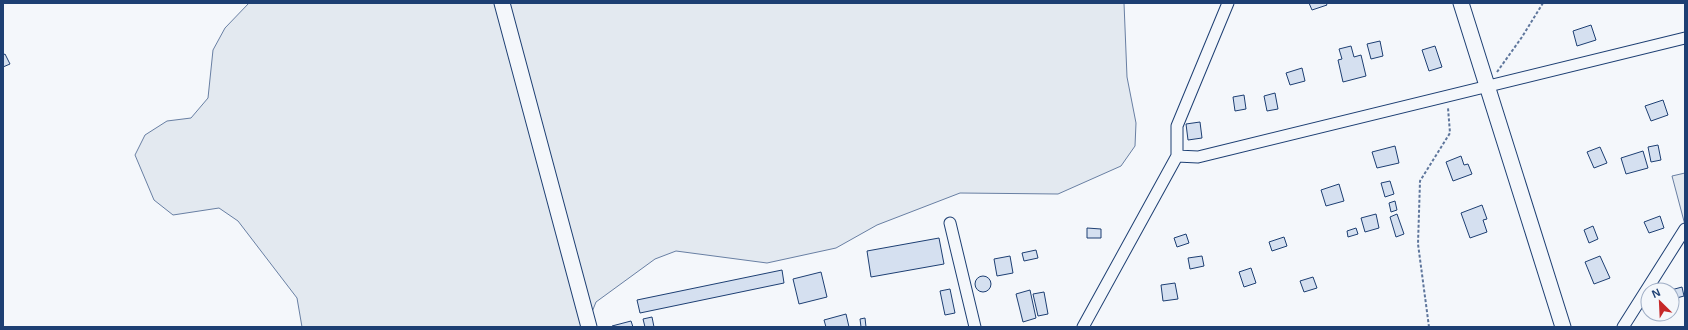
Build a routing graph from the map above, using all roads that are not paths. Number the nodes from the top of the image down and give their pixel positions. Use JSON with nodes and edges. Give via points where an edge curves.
{"nodes":[{"id":1,"x":502,"y":3,"type":"edge"},
{"id":2,"x":1228,"y":3,"type":"edge"},
{"id":3,"x":1461,"y":3,"type":"edge"},
{"id":4,"x":1685,"y":38,"type":"edge"},
{"id":5,"x":1487,"y":86,"type":"junction"},
{"id":6,"x":1177,"y":156,"type":"junction"},
{"id":7,"x":950,"y":223,"type":"dead end"},
{"id":8,"x":1685,"y":229,"type":"edge"},
{"id":9,"x":589,"y":327,"type":"edge"},
{"id":10,"x":975,"y":327,"type":"edge"},
{"id":11,"x":1083,"y":327,"type":"edge"},
{"id":12,"x":1563,"y":327,"type":"edge"},
{"id":13,"x":1623,"y":327,"type":"edge"}],
"edges":[{"from":1,"to":9,"type":"street"},
{"from":2,"to":6,"type":"street","via":[[1177,126]]},
{"from":3,"to":5,"type":"street"},
{"from":4,"to":5,"type":"street"},
{"from":5,"to":6,"type":"street","via":[[1198,157]]},
{"from":5,"to":12,"type":"street"},
{"from":6,"to":11,"type":"street"},
{"from":7,"to":10,"type":"street"},
{"from":8,"to":13,"type":"street"}]}
